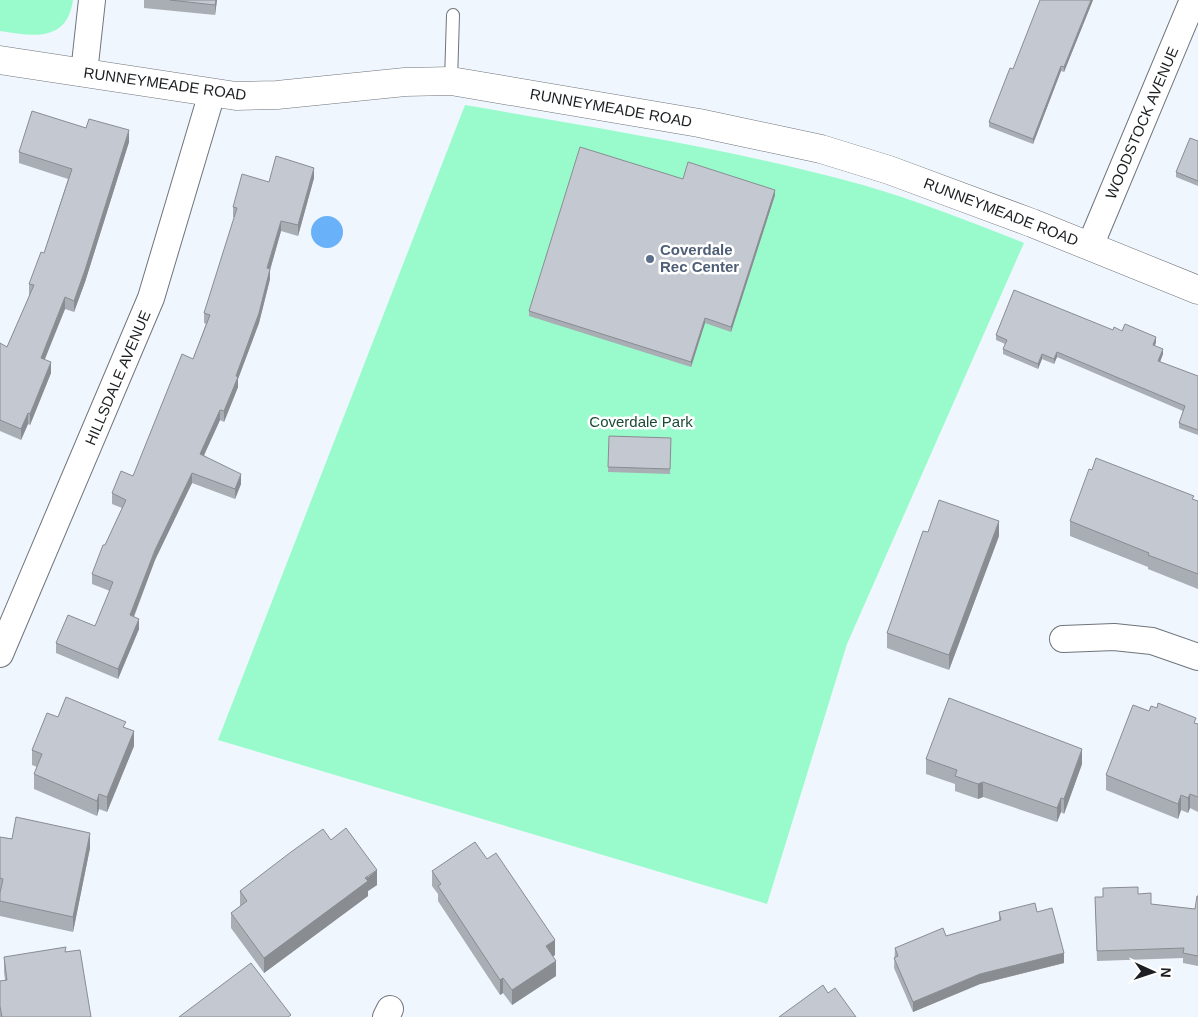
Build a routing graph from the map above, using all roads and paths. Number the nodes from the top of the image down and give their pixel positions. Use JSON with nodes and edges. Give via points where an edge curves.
{"nodes":[{"id":1,"x":92,"y":0,"type":"edge"},
{"id":2,"x":1193,"y":0,"type":"edge"},
{"id":3,"x":453,"y":15,"type":"dead end"},
{"id":4,"x":0,"y":60,"type":"edge"},
{"id":5,"x":84,"y":73,"type":"junction"},
{"id":6,"x":451,"y":81,"type":"junction"},
{"id":7,"x":212,"y":93,"type":"junction"},
{"id":8,"x":1090,"y":246,"type":"junction"},
{"id":9,"x":1198,"y":290,"type":"edge"},
{"id":10,"x":1063,"y":639,"type":"dead end"},
{"id":11,"x":0,"y":654,"type":"edge"},
{"id":12,"x":1198,"y":657,"type":"edge"}],
"edges":[{"from":1,"to":5,"type":"street"},
{"from":2,"to":8,"type":"street","name":"WOODSTOCK AVENUE"},
{"from":3,"to":6,"type":"lane"},
{"from":4,"to":5,"type":"street","name":"RUNNEYMEADE ROAD"},
{"from":5,"to":7,"type":"street","name":"RUNNEYMEADE ROAD"},
{"from":6,"to":7,"type":"street","name":"RUNNEYMEADE ROAD","via":[[405,82],[257,96]]},
{"from":6,"to":8,"type":"street","name":"RUNNEYMEADE ROAD","via":[[699,123],[821,149],[917,180]]},
{"from":7,"to":11,"type":"street","name":"HILLSDALE AVENUE","via":[[148,306]]},
{"from":8,"to":9,"type":"street","name":"RUNNEYMEADE ROAD"},
{"from":10,"to":12,"type":"street","via":[[1114,637],[1152,641]]}]}
